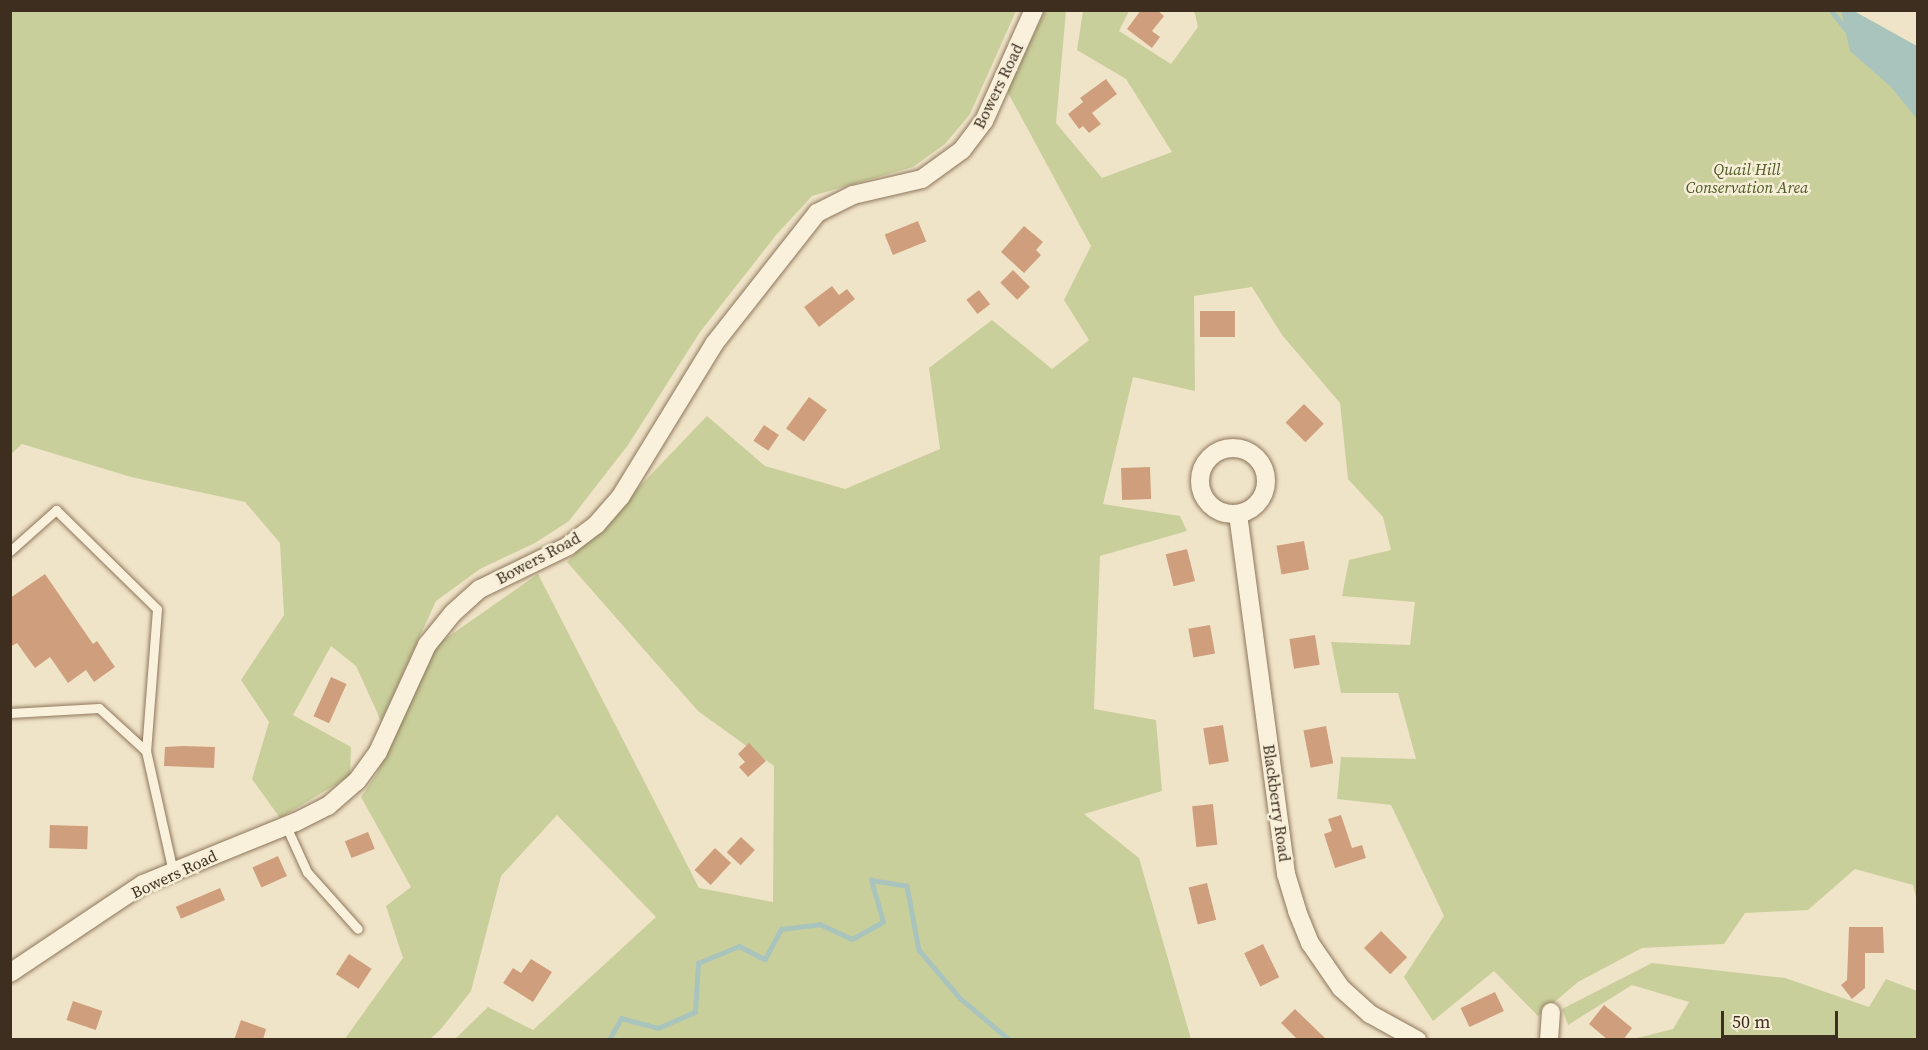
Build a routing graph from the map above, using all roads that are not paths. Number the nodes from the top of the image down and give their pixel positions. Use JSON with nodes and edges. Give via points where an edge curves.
{"nodes":[{"id":1,"x":1034,"y":10,"type":"edge"},
{"id":2,"x":1239,"y":514,"type":"dead end"},
{"id":3,"x":10,"y":551,"type":"edge"},
{"id":4,"x":10,"y":713,"type":"edge"},
{"id":5,"x":146,"y":751,"type":"junction"},
{"id":6,"x":286,"y":826,"type":"junction"},
{"id":7,"x":173,"y":872,"type":"junction"},
{"id":8,"x":358,"y":929,"type":"dead end"},
{"id":9,"x":10,"y":973,"type":"edge"},
{"id":10,"x":1551,"y":1012,"type":"dead end"},
{"id":11,"x":1417,"y":1040,"type":"edge"},
{"id":12,"x":1549,"y":1040,"type":"edge"}],
"edges":[{"from":1,"to":6,"type":"street","name":"Bowers Road","via":[[984,121],[962,150],[922,179],[853,195],[817,213],[714,344],[609,510],[568,546],[480,589],[453,613],[427,645],[378,752],[357,781],[328,806]]},
{"from":2,"to":11,"type":"street","name":"Blackberry Road","via":[[1287,874],[1296,911],[1311,944],[1341,988],[1370,1014]]},
{"from":3,"to":5,"type":"lane","via":[[56,510],[157,609]]},
{"from":4,"to":5,"type":"lane","via":[[99,708]]},
{"from":5,"to":7,"type":"lane"},
{"from":6,"to":7,"type":"street","name":"Bowers Road"},
{"from":6,"to":8,"type":"lane","via":[[307,872]]},
{"from":7,"to":9,"type":"street","name":"Bowers Road","via":[[143,884]]},
{"from":10,"to":12,"type":"street"}]}
